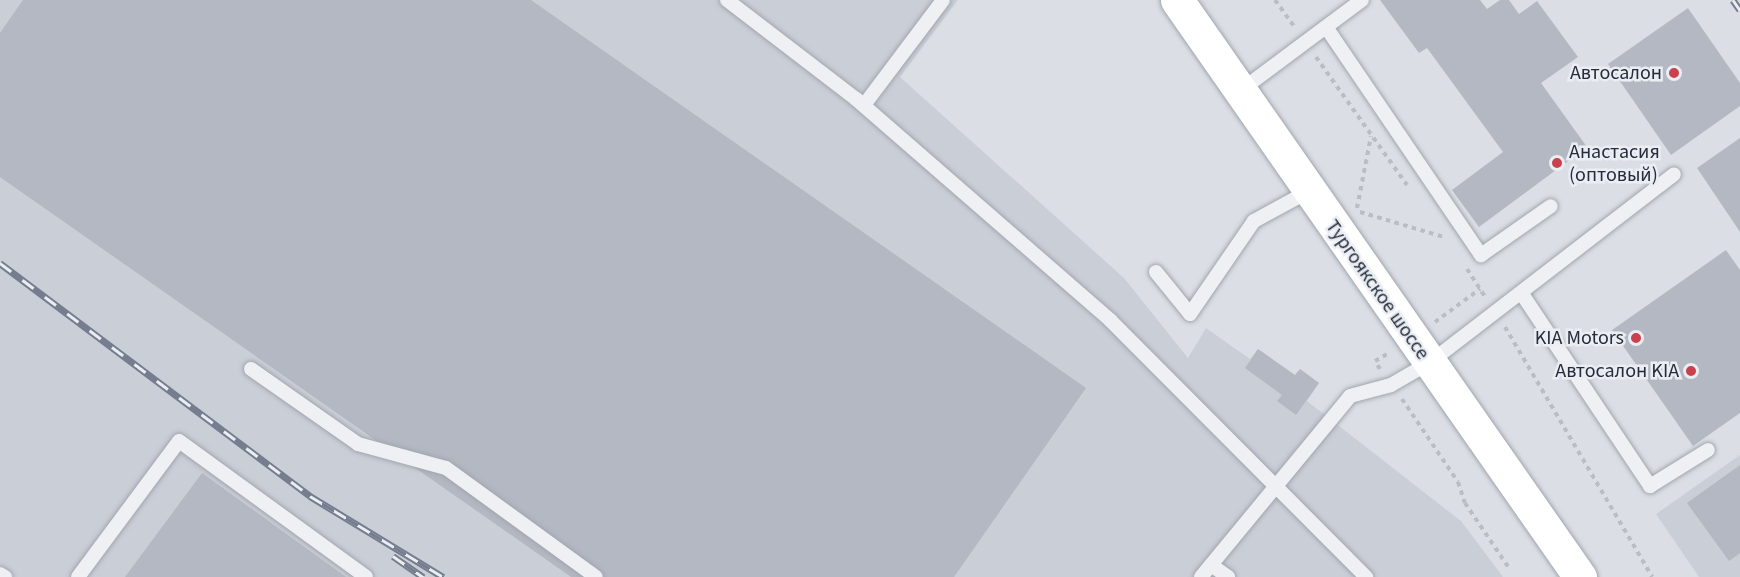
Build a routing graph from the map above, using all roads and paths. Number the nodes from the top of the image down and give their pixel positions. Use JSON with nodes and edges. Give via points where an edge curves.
{"nodes":[{"id":1,"x":727,"y":0,"type":"edge"},
{"id":2,"x":943,"y":0,"type":"edge"},
{"id":3,"x":1178,"y":0,"type":"edge"},
{"id":4,"x":1275,"y":0,"type":"edge"},
{"id":5,"x":1362,"y":0,"type":"edge"},
{"id":6,"x":1326,"y":27,"type":"junction"},
{"id":7,"x":1305,"y":43,"type":"junction"},
{"id":8,"x":1240,"y":91,"type":"junction"},
{"id":9,"x":864,"y":105,"type":"junction"},
{"id":10,"x":1372,"y":135,"type":"junction"},
{"id":11,"x":1674,"y":174,"type":"dead end"},
{"id":12,"x":1309,"y":191,"type":"junction"},
{"id":13,"x":1411,"y":191,"type":"dead end"},
{"id":14,"x":1551,"y":206,"type":"dead end"},
{"id":15,"x":1438,"y":228,"type":"dead end"},
{"id":16,"x":1444,"y":237,"type":"junction"},
{"id":17,"x":1450,"y":246,"type":"dead end"},
{"id":18,"x":1462,"y":263,"type":"dead end"},
{"id":19,"x":1156,"y":272,"type":"dead end"},
{"id":20,"x":1521,"y":294,"type":"junction"},
{"id":21,"x":1497,"y":313,"type":"junction"},
{"id":22,"x":1429,"y":363,"type":"junction"},
{"id":23,"x":251,"y":369,"type":"dead end"},
{"id":24,"x":1708,"y":450,"type":"dead end"},
{"id":25,"x":1274,"y":487,"type":"junction"},
{"id":26,"x":1211,"y":565,"type":"junction"},
{"id":27,"x":0,"y":574,"type":"edge"},
{"id":28,"x":4,"y":577,"type":"edge"},
{"id":29,"x":78,"y":577,"type":"edge"},
{"id":30,"x":366,"y":577,"type":"edge"},
{"id":31,"x":596,"y":577,"type":"edge"},
{"id":32,"x":1202,"y":577,"type":"edge"},
{"id":33,"x":1227,"y":577,"type":"edge"},
{"id":34,"x":1366,"y":577,"type":"edge"},
{"id":35,"x":1580,"y":577,"type":"edge"},
{"id":36,"x":1652,"y":577,"type":"edge"}],
"edges":[{"from":1,"to":9,"type":"lane"},
{"from":2,"to":9,"type":"lane"},
{"from":3,"to":8,"type":"main road","name":"Тургоякское шоссе"},
{"from":4,"to":7,"type":"path"},
{"from":5,"to":6,"type":"lane"},
{"from":6,"to":7,"type":"lane"},
{"from":6,"to":14,"type":"lane","via":[[1481,255]]},
{"from":7,"to":8,"type":"lane"},
{"from":7,"to":10,"type":"path"},
{"from":8,"to":12,"type":"main road","name":"Тургоякское шоссе"},
{"from":9,"to":25,"type":"lane","via":[[1110,320]]},
{"from":10,"to":13,"type":"path"},
{"from":10,"to":16,"type":"path","via":[[1356,211]]},
{"from":11,"to":20,"type":"lane"},
{"from":12,"to":19,"type":"lane","via":[[1254,221],[1190,314]]},
{"from":12,"to":22,"type":"main road","name":"Тургоякское шоссе"},
{"from":15,"to":16,"type":"path"},
{"from":16,"to":17,"type":"path"},
{"from":18,"to":21,"type":"path"},
{"from":20,"to":21,"type":"lane"},
{"from":20,"to":24,"type":"lane","via":[[1650,486]]},
{"from":21,"to":22,"type":"lane"},
{"from":21,"to":36,"type":"path"},
{"from":22,"to":25,"type":"lane","via":[[1391,385],[1350,396]]},
{"from":22,"to":35,"type":"main road","name":"Тургоякское шоссе"},
{"from":23,"to":31,"type":"lane","via":[[358,444],[446,468]]},
{"from":25,"to":26,"type":"lane"},
{"from":25,"to":34,"type":"lane"},
{"from":26,"to":32,"type":"lane"},
{"from":26,"to":33,"type":"lane"},
{"from":27,"to":28,"type":"lane"},
{"from":29,"to":30,"type":"lane","via":[[178,441]]}]}
